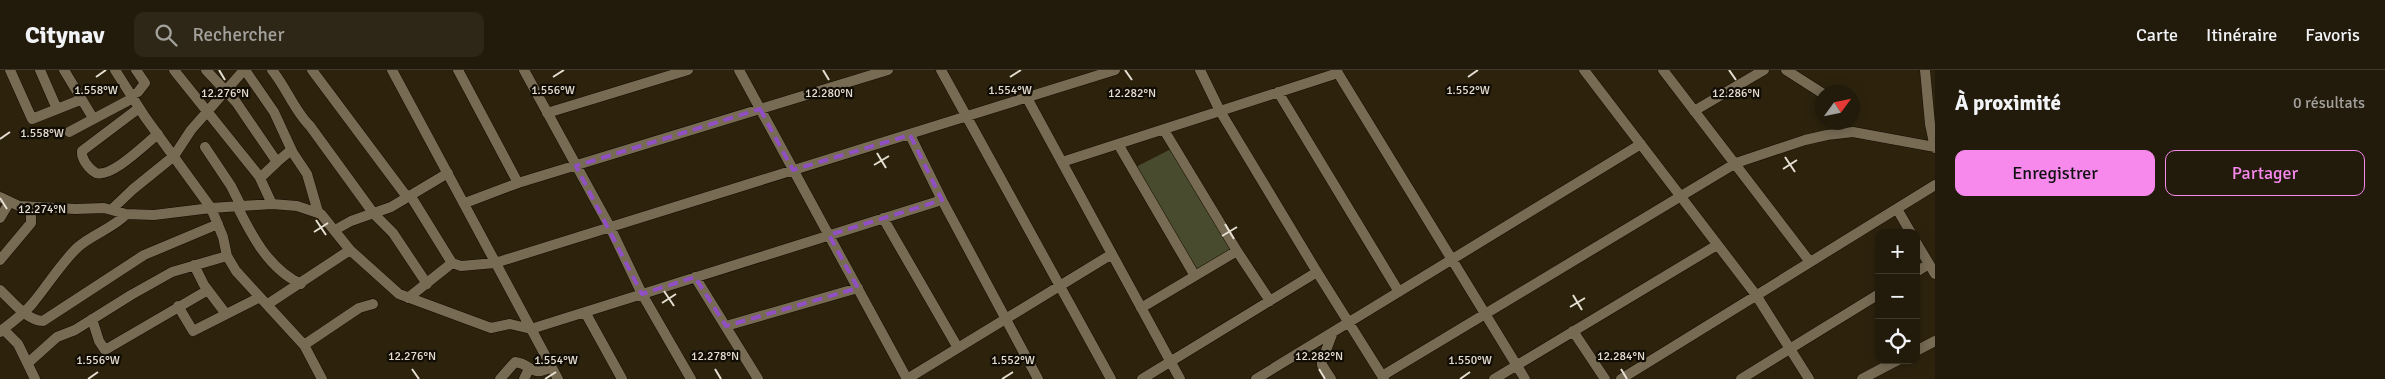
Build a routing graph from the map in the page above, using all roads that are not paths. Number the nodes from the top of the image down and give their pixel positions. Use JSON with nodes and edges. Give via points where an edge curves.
{"nodes":[{"id":1,"x":10,"y":70,"type":"edge"},
{"id":2,"x":40,"y":70,"type":"edge"},
{"id":3,"x":64,"y":70,"type":"edge"},
{"id":4,"x":115,"y":70,"type":"edge"},
{"id":5,"x":136,"y":70,"type":"edge"},
{"id":6,"x":174,"y":70,"type":"edge"},
{"id":7,"x":206,"y":70,"type":"edge"},
{"id":8,"x":245,"y":70,"type":"edge"},
{"id":9,"x":272,"y":70,"type":"edge"},
{"id":10,"x":312,"y":70,"type":"edge"},
{"id":11,"x":458,"y":70,"type":"edge"},
{"id":12,"x":524,"y":70,"type":"edge"},
{"id":13,"x":688,"y":70,"type":"edge"},
{"id":14,"x":739,"y":70,"type":"edge"},
{"id":15,"x":941,"y":70,"type":"edge"},
{"id":16,"x":1115,"y":70,"type":"edge"},
{"id":17,"x":1200,"y":70,"type":"edge"},
{"id":18,"x":1584,"y":70,"type":"edge"},
{"id":19,"x":1663,"y":70,"type":"edge"},
{"id":20,"x":1764,"y":70,"type":"edge"},
{"id":21,"x":1786,"y":70,"type":"edge"},
{"id":22,"x":1925,"y":70,"type":"edge"},
{"id":23,"x":396,"y":71,"type":"edge"},
{"id":24,"x":880,"y":71,"type":"edge"},
{"id":25,"x":1337,"y":72,"type":"edge"},
{"id":26,"x":1815,"y":89,"type":"edge"},
{"id":27,"x":225,"y":90,"type":"junction"},
{"id":28,"x":1278,"y":92,"type":"junction"},
{"id":29,"x":132,"y":97,"type":"junction"},
{"id":30,"x":1027,"y":98,"type":"junction"},
{"id":31,"x":80,"y":100,"type":"junction"},
{"id":32,"x":139,"y":108,"type":"junction"},
{"id":33,"x":760,"y":109,"type":"junction"},
{"id":34,"x":57,"y":110,"type":"junction"},
{"id":35,"x":1694,"y":110,"type":"junction"},
{"id":36,"x":1220,"y":111,"type":"junction"},
{"id":37,"x":206,"y":112,"type":"junction"},
{"id":38,"x":1932,"y":112,"type":"edge"},
{"id":39,"x":547,"y":113,"type":"junction"},
{"id":40,"x":966,"y":116,"type":"junction"},
{"id":41,"x":93,"y":118,"type":"junction"},
{"id":42,"x":1164,"y":130,"type":"junction"},
{"id":43,"x":69,"y":132,"type":"dead end"},
{"id":44,"x":1853,"y":132,"type":"joint"},
{"id":45,"x":158,"y":134,"type":"junction"},
{"id":46,"x":910,"y":135,"type":"junction"},
{"id":47,"x":1118,"y":144,"type":"junction"},
{"id":48,"x":1641,"y":144,"type":"junction"},
{"id":49,"x":204,"y":147,"type":"dead end"},
{"id":50,"x":1935,"y":148,"type":"edge"},
{"id":51,"x":291,"y":150,"type":"junction"},
{"id":52,"x":174,"y":156,"type":"junction"},
{"id":53,"x":277,"y":162,"type":"junction"},
{"id":54,"x":1062,"y":162,"type":"junction"},
{"id":55,"x":1736,"y":163,"type":"junction"},
{"id":56,"x":576,"y":166,"type":"junction"},
{"id":57,"x":793,"y":170,"type":"junction"},
{"id":58,"x":448,"y":173,"type":"junction"},
{"id":59,"x":260,"y":178,"type":"junction"},
{"id":60,"x":518,"y":184,"type":"junction"},
{"id":61,"x":1935,"y":185,"type":"edge"},
{"id":62,"x":409,"y":196,"type":"junction"},
{"id":63,"x":0,"y":197,"type":"edge"},
{"id":64,"x":1680,"y":197,"type":"junction"},
{"id":65,"x":942,"y":200,"type":"junction"},
{"id":66,"x":9,"y":203,"type":"junction"},
{"id":67,"x":465,"y":203,"type":"junction"},
{"id":68,"x":272,"y":204,"type":"junction"},
{"id":69,"x":239,"y":206,"type":"junction"},
{"id":70,"x":30,"y":207,"type":"junction"},
{"id":71,"x":211,"y":208,"type":"junction"},
{"id":72,"x":112,"y":209,"type":"junction"},
{"id":73,"x":1897,"y":209,"type":"junction"},
{"id":74,"x":318,"y":212,"type":"junction"},
{"id":75,"x":126,"y":214,"type":"junction"},
{"id":76,"x":374,"y":214,"type":"junction"},
{"id":77,"x":0,"y":218,"type":"edge"},
{"id":78,"x":883,"y":218,"type":"junction"},
{"id":79,"x":218,"y":224,"type":"junction"},
{"id":80,"x":610,"y":228,"type":"junction"},
{"id":81,"x":1909,"y":229,"type":"edge"},
{"id":82,"x":335,"y":230,"type":"junction"},
{"id":83,"x":829,"y":235,"type":"junction"},
{"id":84,"x":1717,"y":245,"type":"junction"},
{"id":85,"x":1920,"y":249,"type":"edge"},
{"id":86,"x":350,"y":250,"type":"junction"},
{"id":87,"x":1237,"y":251,"type":"junction"},
{"id":88,"x":1112,"y":254,"type":"junction"},
{"id":89,"x":227,"y":256,"type":"junction"},
{"id":90,"x":0,"y":260,"type":"edge"},
{"id":91,"x":1452,"y":260,"type":"junction"},
{"id":92,"x":1810,"y":262,"type":"junction"},
{"id":93,"x":452,"y":263,"type":"junction"},
{"id":94,"x":494,"y":263,"type":"junction"},
{"id":95,"x":1929,"y":264,"type":"junction"},
{"id":96,"x":194,"y":265,"type":"junction"},
{"id":97,"x":1920,"y":270,"type":"edge"},
{"id":98,"x":1317,"y":272,"type":"junction"},
{"id":99,"x":1935,"y":274,"type":"edge"},
{"id":100,"x":1195,"y":276,"type":"junction"},
{"id":101,"x":696,"y":277,"type":"junction"},
{"id":102,"x":301,"y":284,"type":"junction"},
{"id":103,"x":427,"y":284,"type":"junction"},
{"id":104,"x":1058,"y":286,"type":"junction"},
{"id":105,"x":858,"y":288,"type":"junction"},
{"id":106,"x":0,"y":290,"type":"edge"},
{"id":107,"x":208,"y":290,"type":"junction"},
{"id":108,"x":1399,"y":292,"type":"junction"},
{"id":109,"x":642,"y":294,"type":"junction"},
{"id":110,"x":1756,"y":295,"type":"junction"},
{"id":111,"x":1875,"y":296,"type":"edge"},
{"id":112,"x":260,"y":297,"type":"junction"},
{"id":113,"x":408,"y":298,"type":"junction"},
{"id":114,"x":1270,"y":301,"type":"junction"},
{"id":115,"x":268,"y":304,"type":"junction"},
{"id":116,"x":373,"y":304,"type":"dead end"},
{"id":117,"x":178,"y":306,"type":"junction"},
{"id":118,"x":1140,"y":308,"type":"junction"},
{"id":119,"x":24,"y":312,"type":"junction"},
{"id":120,"x":585,"y":312,"type":"junction"},
{"id":121,"x":1484,"y":313,"type":"junction"},
{"id":122,"x":226,"y":314,"type":"junction"},
{"id":123,"x":1006,"y":318,"type":"junction"},
{"id":124,"x":92,"y":319,"type":"junction"},
{"id":125,"x":1348,"y":323,"type":"junction"},
{"id":126,"x":726,"y":326,"type":"junction"},
{"id":127,"x":531,"y":329,"type":"junction"},
{"id":128,"x":2,"y":330,"type":"edge"},
{"id":129,"x":1574,"y":331,"type":"junction"},
{"id":130,"x":1333,"y":332,"type":"junction"},
{"id":131,"x":1935,"y":341,"type":"edge"},
{"id":132,"x":304,"y":345,"type":"junction"},
{"id":133,"x":958,"y":348,"type":"junction"},
{"id":134,"x":1920,"y":348,"type":"edge"},
{"id":135,"x":1789,"y":349,"type":"junction"},
{"id":136,"x":28,"y":362,"type":"junction"},
{"id":137,"x":1170,"y":362,"type":"junction"},
{"id":138,"x":1890,"y":364,"type":"edge"},
{"id":139,"x":1516,"y":366,"type":"junction"},
{"id":140,"x":551,"y":367,"type":"junction"},
{"id":141,"x":529,"y":369,"type":"junction"},
{"id":142,"x":1034,"y":377,"type":"edge"},
{"id":143,"x":1383,"y":377,"type":"edge"},
{"id":144,"x":35,"y":379,"type":"edge"},
{"id":145,"x":322,"y":379,"type":"edge"},
{"id":146,"x":500,"y":379,"type":"edge"},
{"id":147,"x":524,"y":379,"type":"edge"},
{"id":148,"x":558,"y":379,"type":"edge"},
{"id":149,"x":622,"y":379,"type":"edge"},
{"id":150,"x":691,"y":379,"type":"edge"},
{"id":151,"x":758,"y":379,"type":"edge"},
{"id":152,"x":907,"y":379,"type":"edge"},
{"id":153,"x":1111,"y":379,"type":"edge"},
{"id":154,"x":1142,"y":379,"type":"edge"},
{"id":155,"x":1180,"y":379,"type":"edge"},
{"id":156,"x":1256,"y":379,"type":"edge"},
{"id":157,"x":1330,"y":379,"type":"edge"},
{"id":158,"x":1494,"y":379,"type":"edge"},
{"id":159,"x":1525,"y":379,"type":"edge"},
{"id":160,"x":1605,"y":379,"type":"edge"},
{"id":161,"x":1621,"y":379,"type":"edge"},
{"id":162,"x":1741,"y":379,"type":"edge"},
{"id":163,"x":1809,"y":379,"type":"edge"},
{"id":164,"x":1862,"y":379,"type":"edge"}],
"edges":[{"from":1,"to":34,"type":"street","via":[[32,119]]},
{"from":2,"to":34,"type":"street"},
{"from":3,"to":31,"type":"street"},
{"from":4,"to":29,"type":"street"},
{"from":5,"to":29,"type":"street","via":[[145,84]]},
{"from":6,"to":37,"type":"street"},
{"from":7,"to":27,"type":"street"},
{"from":8,"to":27,"type":"street"},
{"from":8,"to":51,"type":"street","via":[[274,112]]},
{"from":9,"to":76,"type":"street","via":[[304,121]]},
{"from":10,"to":62,"type":"street"},
{"from":11,"to":60,"type":"street"},
{"from":12,"to":39,"type":"street"},
{"from":13,"to":39,"type":"street"},
{"from":14,"to":33,"type":"street"},
{"from":15,"to":40,"type":"street"},
{"from":16,"to":30,"type":"street"},
{"from":17,"to":36,"type":"street"},
{"from":18,"to":48,"type":"street"},
{"from":19,"to":35,"type":"street"},
{"from":20,"to":35,"type":"street"},
{"from":21,"to":26,"type":"street"},
{"from":22,"to":38,"type":"street"},
{"from":23,"to":58,"type":"street"},
{"from":24,"to":33,"type":"street"},
{"from":25,"to":28,"type":"street"},
{"from":25,"to":91,"type":"street"},
{"from":27,"to":37,"type":"street"},
{"from":27,"to":53,"type":"street"},
{"from":28,"to":36,"type":"street"},
{"from":28,"to":108,"type":"street"},
{"from":29,"to":32,"type":"street"},
{"from":29,"to":41,"type":"street"},
{"from":30,"to":40,"type":"street"},
{"from":30,"to":54,"type":"street"},
{"from":31,"to":34,"type":"street"},
{"from":31,"to":41,"type":"street"},
{"from":32,"to":45,"type":"street"},
{"from":32,"to":45,"type":"street","via":[[82,151],[88,167],[97,174],[106,172]]},
{"from":33,"to":56,"type":"street"},
{"from":33,"to":57,"type":"street"},
{"from":35,"to":55,"type":"street"},
{"from":36,"to":42,"type":"street"},
{"from":36,"to":98,"type":"street"},
{"from":37,"to":52,"type":"street"},
{"from":37,"to":59,"type":"street"},
{"from":38,"to":50,"type":"street"},
{"from":39,"to":56,"type":"street"},
{"from":40,"to":46,"type":"street"},
{"from":40,"to":104,"type":"street"},
{"from":41,"to":43,"type":"street"},
{"from":42,"to":47,"type":"street"},
{"from":42,"to":87,"type":"street"},
{"from":44,"to":50,"type":"street"},
{"from":44,"to":55,"type":"street","via":[[1805,140]]},
{"from":45,"to":52,"type":"street"},
{"from":46,"to":57,"type":"street"},
{"from":46,"to":65,"type":"street"},
{"from":47,"to":54,"type":"street"},
{"from":47,"to":100,"type":"street"},
{"from":48,"to":64,"type":"street"},
{"from":48,"to":91,"type":"street"},
{"from":49,"to":69,"type":"street","via":[[231,186]]},
{"from":51,"to":53,"type":"street"},
{"from":51,"to":74,"type":"street","via":[[307,174]]},
{"from":52,"to":71,"type":"street"},
{"from":52,"to":72,"type":"street"},
{"from":53,"to":59,"type":"street"},
{"from":54,"to":88,"type":"street"},
{"from":55,"to":64,"type":"street"},
{"from":55,"to":92,"type":"street"},
{"from":56,"to":60,"type":"street"},
{"from":56,"to":80,"type":"street"},
{"from":57,"to":80,"type":"street"},
{"from":57,"to":83,"type":"street"},
{"from":58,"to":62,"type":"street"},
{"from":58,"to":67,"type":"street"},
{"from":59,"to":68,"type":"street"},
{"from":60,"to":67,"type":"street"},
{"from":61,"to":73,"type":"street"},
{"from":62,"to":76,"type":"street"},
{"from":62,"to":93,"type":"street"},
{"from":63,"to":66,"type":"street"},
{"from":64,"to":84,"type":"street"},
{"from":64,"to":121,"type":"street"},
{"from":65,"to":78,"type":"street"},
{"from":65,"to":123,"type":"street"},
{"from":66,"to":70,"type":"street"},
{"from":66,"to":77,"type":"street"},
{"from":67,"to":94,"type":"street"},
{"from":68,"to":69,"type":"street"},
{"from":68,"to":74,"type":"street"},
{"from":69,"to":71,"type":"street"},
{"from":69,"to":102,"type":"street","via":[[270,260],[289,278]]},
{"from":70,"to":72,"type":"street"},
{"from":70,"to":90,"type":"street","via":[[30,223]]},
{"from":71,"to":75,"type":"street","via":[[154,215]]},
{"from":71,"to":79,"type":"street"},
{"from":72,"to":75,"type":"street"},
{"from":73,"to":81,"type":"street"},
{"from":73,"to":92,"type":"street"},
{"from":74,"to":82,"type":"street"},
{"from":75,"to":119,"type":"street","via":[[80,246]]},
{"from":76,"to":82,"type":"street"},
{"from":76,"to":103,"type":"street","via":[[388,226]]},
{"from":78,"to":83,"type":"street"},
{"from":78,"to":133,"type":"street"},
{"from":79,"to":89,"type":"street"},
{"from":79,"to":119,"type":"street","via":[[144,255],[43,321]]},
{"from":80,"to":94,"type":"street"},
{"from":80,"to":109,"type":"street"},
{"from":82,"to":86,"type":"street"},
{"from":83,"to":101,"type":"street"},
{"from":83,"to":105,"type":"street"},
{"from":84,"to":110,"type":"street"},
{"from":84,"to":129,"type":"street"},
{"from":85,"to":95,"type":"street"},
{"from":86,"to":102,"type":"street"},
{"from":86,"to":113,"type":"street","via":[[392,290]]},
{"from":87,"to":100,"type":"street"},
{"from":87,"to":114,"type":"street"},
{"from":88,"to":104,"type":"street"},
{"from":88,"to":118,"type":"street"},
{"from":89,"to":96,"type":"street"},
{"from":89,"to":112,"type":"street"},
{"from":91,"to":108,"type":"street"},
{"from":91,"to":121,"type":"street"},
{"from":92,"to":110,"type":"street"},
{"from":93,"to":94,"type":"street","via":[[461,266]]},
{"from":93,"to":103,"type":"street"},
{"from":94,"to":127,"type":"street"},
{"from":95,"to":97,"type":"street"},
{"from":95,"to":99,"type":"street"},
{"from":96,"to":107,"type":"street"},
{"from":96,"to":124,"type":"street","via":[[172,272]]},
{"from":98,"to":114,"type":"street"},
{"from":98,"to":125,"type":"street"},
{"from":100,"to":118,"type":"street"},
{"from":101,"to":109,"type":"street"},
{"from":101,"to":126,"type":"street"},
{"from":102,"to":115,"type":"street"},
{"from":103,"to":113,"type":"street"},
{"from":104,"to":123,"type":"street"},
{"from":104,"to":153,"type":"street"},
{"from":105,"to":126,"type":"street"},
{"from":105,"to":152,"type":"street"},
{"from":106,"to":119,"type":"street"},
{"from":107,"to":117,"type":"street"},
{"from":107,"to":122,"type":"street"},
{"from":108,"to":125,"type":"street"},
{"from":109,"to":120,"type":"street"},
{"from":109,"to":150,"type":"street"},
{"from":110,"to":135,"type":"street"},
{"from":110,"to":161,"type":"street"},
{"from":111,"to":135,"type":"street"},
{"from":112,"to":115,"type":"street"},
{"from":112,"to":122,"type":"street"},
{"from":113,"to":127,"type":"street","via":[[491,328],[510,324]]},
{"from":114,"to":137,"type":"street"},
{"from":115,"to":132,"type":"street"},
{"from":116,"to":132,"type":"street","via":[[359,308]]},
{"from":117,"to":122,"type":"street","via":[[193,331]]},
{"from":117,"to":124,"type":"street","via":[[105,350]]},
{"from":118,"to":137,"type":"street"},
{"from":119,"to":128,"type":"street"},
{"from":120,"to":127,"type":"street"},
{"from":120,"to":149,"type":"street"},
{"from":121,"to":139,"type":"street"},
{"from":121,"to":143,"type":"street"},
{"from":123,"to":133,"type":"street"},
{"from":123,"to":142,"type":"street"},
{"from":124,"to":136,"type":"street","via":[[58,337]]},
{"from":125,"to":130,"type":"street"},
{"from":125,"to":143,"type":"street"},
{"from":126,"to":151,"type":"street"},
{"from":127,"to":140,"type":"street"},
{"from":128,"to":136,"type":"street","via":[[16,340]]},
{"from":129,"to":139,"type":"street"},
{"from":129,"to":160,"type":"street"},
{"from":130,"to":156,"type":"street"},
{"from":130,"to":157,"type":"street","via":[[1322,361]]},
{"from":131,"to":134,"type":"street"},
{"from":132,"to":145,"type":"street"},
{"from":133,"to":152,"type":"street"},
{"from":135,"to":162,"type":"street"},
{"from":135,"to":163,"type":"street"},
{"from":136,"to":144,"type":"street"},
{"from":137,"to":154,"type":"street"},
{"from":137,"to":155,"type":"street"},
{"from":138,"to":164,"type":"street"},
{"from":139,"to":158,"type":"street"},
{"from":139,"to":159,"type":"street"},
{"from":140,"to":141,"type":"street","via":[[541,372]]},
{"from":140,"to":148,"type":"street"},
{"from":141,"to":146,"type":"street","via":[[515,362]]},
{"from":141,"to":147,"type":"street"}]}
